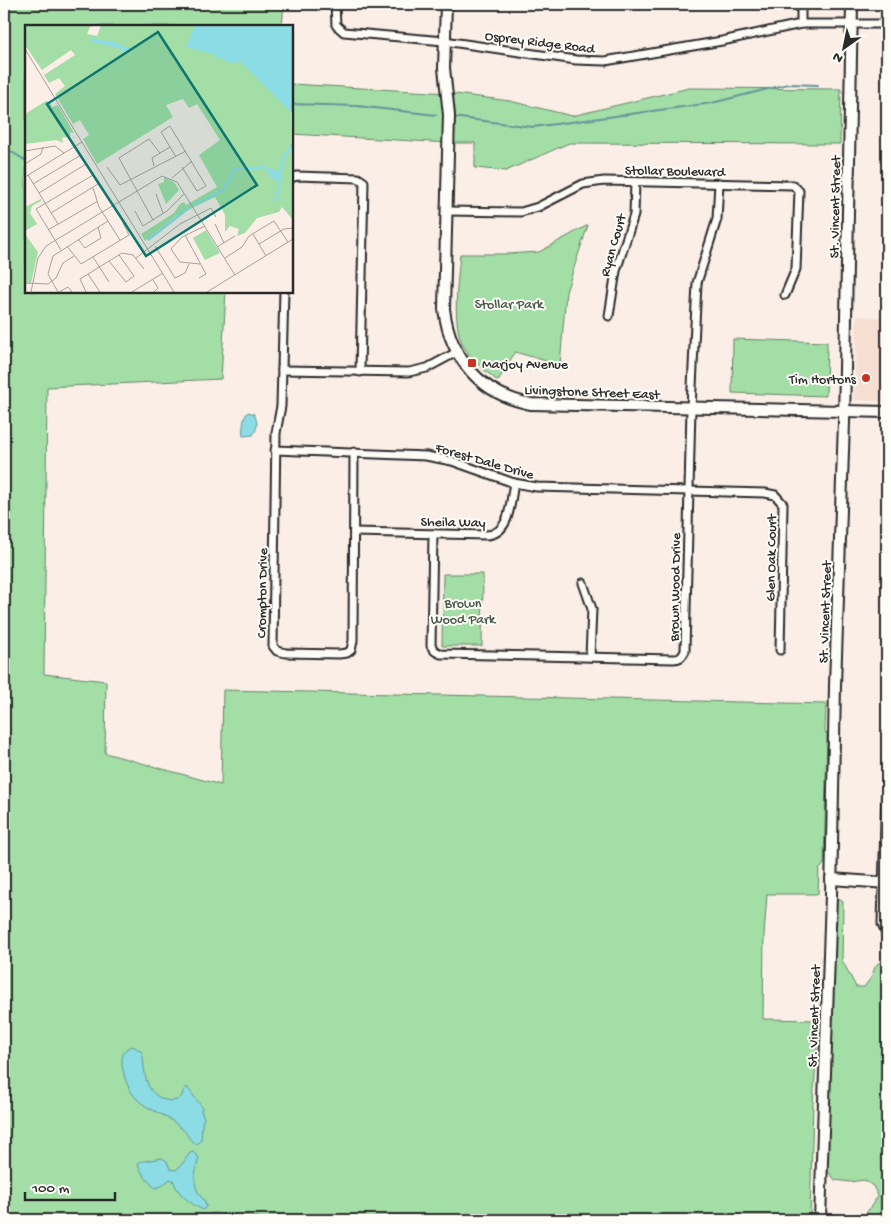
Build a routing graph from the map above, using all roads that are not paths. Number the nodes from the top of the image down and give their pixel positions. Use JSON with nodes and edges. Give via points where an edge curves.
{"nodes":[{"id":1,"x":335,"y":4,"type":"edge"},
{"id":2,"x":446,"y":4,"type":"edge"},
{"id":3,"x":801,"y":4,"type":"edge"},
{"id":4,"x":852,"y":4,"type":"edge"},
{"id":5,"x":801,"y":24,"type":"junction"},
{"id":6,"x":852,"y":24,"type":"junction"},
{"id":7,"x":887,"y":24,"type":"edge"},
{"id":8,"x":444,"y":41,"type":"junction"},
{"id":9,"x":292,"y":178,"type":"edge"},
{"id":10,"x":635,"y":182,"type":"junction"},
{"id":11,"x":719,"y":183,"type":"junction"},
{"id":12,"x":447,"y":211,"type":"junction"},
{"id":13,"x":284,"y":292,"type":"edge"},
{"id":14,"x":785,"y":295,"type":"dead end"},
{"id":15,"x":609,"y":316,"type":"dead end"},
{"id":16,"x":457,"y":352,"type":"junction"},
{"id":17,"x":282,"y":370,"type":"junction"},
{"id":18,"x":360,"y":372,"type":"junction"},
{"id":19,"x":691,"y":408,"type":"junction"},
{"id":20,"x":844,"y":411,"type":"junction"},
{"id":21,"x":887,"y":412,"type":"edge"},
{"id":22,"x":276,"y":450,"type":"junction"},
{"id":23,"x":354,"y":452,"type":"junction"},
{"id":24,"x":514,"y":483,"type":"junction"},
{"id":25,"x":688,"y":492,"type":"junction"},
{"id":26,"x":354,"y":532,"type":"junction"},
{"id":27,"x":433,"y":534,"type":"junction"},
{"id":28,"x":583,"y":583,"type":"dead end"},
{"id":29,"x":780,"y":650,"type":"dead end"},
{"id":30,"x":590,"y":656,"type":"junction"},
{"id":31,"x":887,"y":756,"type":"edge"},
{"id":32,"x":886,"y":812,"type":"edge"},
{"id":33,"x":831,"y":879,"type":"junction"},
{"id":34,"x":885,"y":883,"type":"edge"},
{"id":35,"x":887,"y":937,"type":"edge"},
{"id":36,"x":820,"y":1220,"type":"edge"}],
"edges":[{"from":1,"to":8,"type":"street","name":"Osprey Ridge Road","via":[[336,25],[344,32]]},
{"from":2,"to":8,"type":"main road","name":"Livingstone Street East"},
{"from":3,"to":5,"type":"street"},
{"from":4,"to":6,"type":"main road","name":"St. Vincent Street"},
{"from":5,"to":6,"type":"street","name":"Osprey Ridge Road"},
{"from":5,"to":8,"type":"street","name":"Osprey Ridge Road","via":[[606,61],[567,59]]},
{"from":6,"to":7,"type":"street","name":"Osprey Ridge Road"},
{"from":6,"to":20,"type":"main road","name":"St. Vincent Street"},
{"from":8,"to":12,"type":"main road","name":"Livingstone Street East","via":[[449,115]]},
{"from":9,"to":18,"type":"street","via":[[358,178],[364,182]]},
{"from":10,"to":11,"type":"street","name":"Stollar Boulevard"},
{"from":10,"to":12,"type":"street","name":"Stollar Boulevard","via":[[583,184],[521,212]]},
{"from":10,"to":15,"type":"street","name":"Ryan Court","via":[[634,215],[616,271]]},
{"from":11,"to":14,"type":"street","name":"Stollar Boulevard","via":[[789,184],[799,191],[796,269]]},
{"from":11,"to":19,"type":"street","name":"Brown Wood Drive","via":[[717,219],[697,283]]},
{"from":12,"to":16,"type":"main road","name":"Livingstone Street East","via":[[444,309]]},
{"from":13,"to":17,"type":"street","name":"Crompton Drive"},
{"from":16,"to":18,"type":"street","via":[[419,371]]},
{"from":16,"to":19,"type":"main road","name":"Livingstone Street East","via":[[486,386],[520,402]]},
{"from":17,"to":18,"type":"street"},
{"from":17,"to":22,"type":"street","name":"Crompton Drive"},
{"from":19,"to":20,"type":"main road","name":"Livingstone Street East"},
{"from":19,"to":25,"type":"street","name":"Brown Wood Drive"},
{"from":20,"to":21,"type":"main road","name":"Livingstone Street East"},
{"from":20,"to":33,"type":"main road","name":"St. Vincent Street"},
{"from":22,"to":23,"type":"street","name":"Forest Dale Drive"},
{"from":22,"to":26,"type":"street","name":"Crompton Drive","via":[[273,646],[277,651],[339,654],[351,650]]},
{"from":23,"to":24,"type":"street","name":"Forest Dale Drive","via":[[437,458]]},
{"from":23,"to":26,"type":"street","name":"Crompton Drive"},
{"from":24,"to":25,"type":"street","name":"Forest Dale Drive","via":[[551,489]]},
{"from":24,"to":27,"type":"street","name":"Sheila Way","via":[[505,525],[496,534]]},
{"from":25,"to":29,"type":"street","name":"Glen Oak Court","via":[[765,494],[775,496],[783,504]]},
{"from":25,"to":30,"type":"street","name":"Brown Wood Drive","via":[[683,656],[679,659]]},
{"from":26,"to":27,"type":"street","name":"Sheila Way"},
{"from":27,"to":30,"type":"street","name":"Brown Wood Drive","via":[[432,646],[435,651],[441,654]]},
{"from":28,"to":30,"type":"street","via":[[592,609]]},
{"from":31,"to":32,"type":"street"},
{"from":32,"to":34,"type":"street"},
{"from":33,"to":34,"type":"main road"},
{"from":33,"to":36,"type":"main road","name":"St. Vincent Street"},
{"from":34,"to":35,"type":"street","via":[[882,924]]}]}
